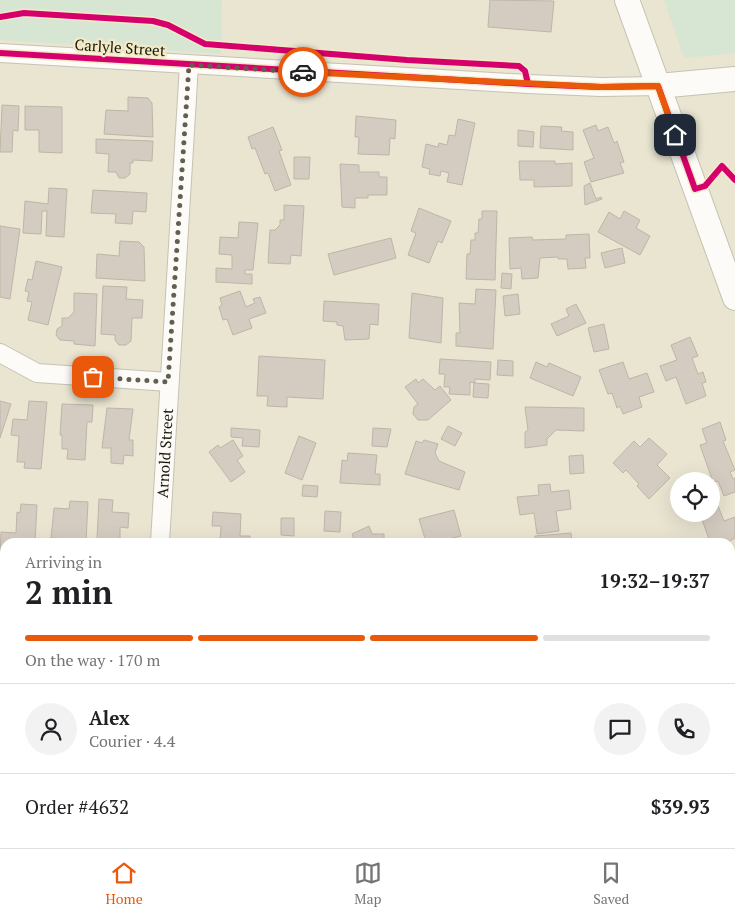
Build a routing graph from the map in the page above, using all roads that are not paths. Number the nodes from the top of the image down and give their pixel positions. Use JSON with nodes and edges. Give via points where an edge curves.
{"nodes":[{"id":1,"x":626,"y":0,"type":"edge"},
{"id":2,"x":0,"y":54,"type":"edge"},
{"id":3,"x":189,"y":65,"type":"junction"},
{"id":4,"x":735,"y":79,"type":"edge"},
{"id":5,"x":658,"y":86,"type":"junction"},
{"id":6,"x":735,"y":298,"type":"edge"},
{"id":7,"x":0,"y":353,"type":"edge"},
{"id":8,"x":168,"y":382,"type":"junction"},
{"id":9,"x":160,"y":538,"type":"edge"}],
"edges":[{"from":1,"to":5,"type":"street"},
{"from":2,"to":3,"type":"street","name":"Carlyle Street"},
{"from":3,"to":5,"type":"street","name":"Carlyle Street","via":[[592,87]]},
{"from":3,"to":8,"type":"street","name":"Arnold Street"},
{"from":4,"to":5,"type":"street"},
{"from":5,"to":6,"type":"street"},
{"from":7,"to":8,"type":"street","via":[[37,373]]},
{"from":8,"to":9,"type":"street","name":"Arnold Street"}]}
